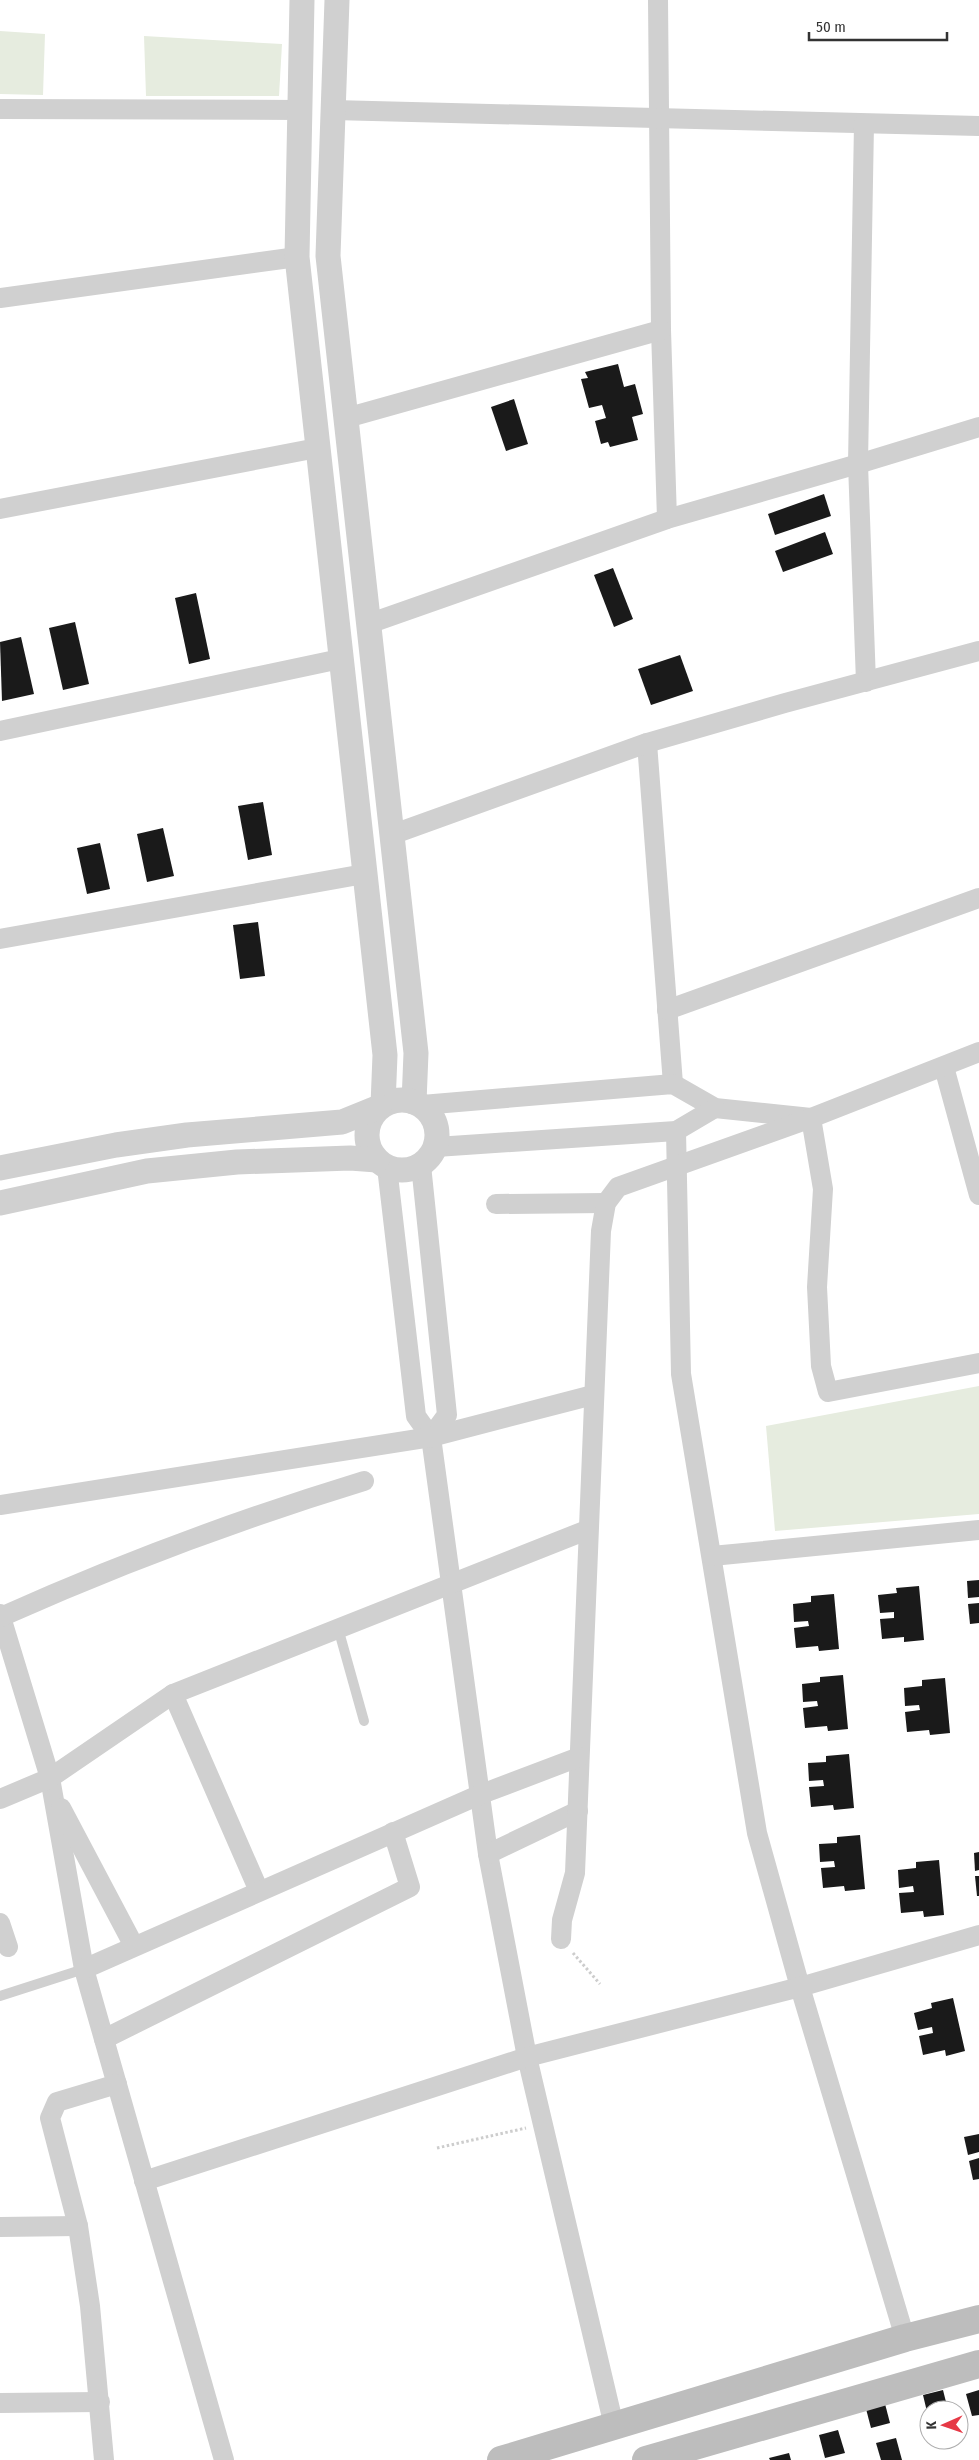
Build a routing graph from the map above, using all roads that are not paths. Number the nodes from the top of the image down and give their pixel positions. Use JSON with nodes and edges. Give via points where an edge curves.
{"nodes":[{"id":1,"x":302,"y":0,"type":"edge"},
{"id":2,"x":337,"y":0,"type":"edge"},
{"id":3,"x":658,"y":0,"type":"edge"},
{"id":4,"x":0,"y":109,"type":"edge"},
{"id":5,"x":301,"y":110,"type":"junction"},
{"id":6,"x":333,"y":110,"type":"junction"},
{"id":7,"x":657,"y":119,"type":"junction"},
{"id":8,"x":864,"y":124,"type":"junction"},
{"id":9,"x":979,"y":126,"type":"edge"},
{"id":10,"x":297,"y":257,"type":"junction"},
{"id":11,"x":0,"y":298,"type":"edge"},
{"id":12,"x":661,"y":330,"type":"junction"},
{"id":13,"x":346,"y":418,"type":"junction"},
{"id":14,"x":979,"y":427,"type":"edge"},
{"id":15,"x":317,"y":448,"type":"junction"},
{"id":16,"x":858,"y":464,"type":"junction"},
{"id":17,"x":0,"y":509,"type":"edge"},
{"id":18,"x":667,"y":519,"type":"junction"},
{"id":19,"x":368,"y":624,"type":"junction"},
{"id":20,"x":979,"y":651,"type":"edge"},
{"id":21,"x":340,"y":659,"type":"junction"},
{"id":22,"x":866,"y":682,"type":"junction"},
{"id":23,"x":0,"y":731,"type":"edge"},
{"id":24,"x":647,"y":743,"type":"junction"},
{"id":25,"x":391,"y":835,"type":"junction"},
{"id":26,"x":364,"y":874,"type":"junction"},
{"id":27,"x":979,"y":898,"type":"edge"},
{"id":28,"x":0,"y":939,"type":"edge"},
{"id":29,"x":667,"y":1010,"type":"junction"},
{"id":30,"x":979,"y":1052,"type":"edge"},
{"id":31,"x":944,"y":1067,"type":"junction"},
{"id":32,"x":673,"y":1084,"type":"junction"},
{"id":33,"x":418,"y":1103,"type":"junction"},
{"id":34,"x":381,"y":1106,"type":"junction"},
{"id":35,"x":715,"y":1108,"type":"junction"},
{"id":36,"x":810,"y":1118,"type":"junction"},
{"id":37,"x":676,"y":1131,"type":"junction"},
{"id":38,"x":429,"y":1156,"type":"junction"},
{"id":39,"x":382,"y":1164,"type":"junction"},
{"id":40,"x":676,"y":1167,"type":"junction"},
{"id":41,"x":0,"y":1168,"type":"edge"},
{"id":42,"x":979,"y":1195,"type":"edge"},
{"id":43,"x":0,"y":1203,"type":"edge"},
{"id":44,"x":606,"y":1203,"type":"junction"},
{"id":45,"x":496,"y":1204,"type":"dead end"},
{"id":46,"x":979,"y":1363,"type":"edge"},
{"id":47,"x":593,"y":1395,"type":"junction"},
{"id":48,"x":431,"y":1437,"type":"junction"},
{"id":49,"x":364,"y":1481,"type":"dead end"},
{"id":50,"x":0,"y":1505,"type":"edge"},
{"id":51,"x":588,"y":1530,"type":"junction"},
{"id":52,"x":979,"y":1530,"type":"edge"},
{"id":53,"x":712,"y":1556,"type":"junction"},
{"id":54,"x":451,"y":1584,"type":"junction"},
{"id":55,"x":0,"y":1615,"type":"edge"},
{"id":56,"x":338,"y":1628,"type":"junction"},
{"id":57,"x":173,"y":1694,"type":"junction"},
{"id":58,"x":364,"y":1720,"type":"dead end"},
{"id":59,"x":579,"y":1758,"type":"junction"},
{"id":60,"x":51,"y":1785,"type":"junction"},
{"id":61,"x":479,"y":1795,"type":"junction"},
{"id":62,"x":0,"y":1799,"type":"edge"},
{"id":63,"x":578,"y":1811,"type":"junction"},
{"id":64,"x":393,"y":1832,"type":"junction"},
{"id":65,"x":488,"y":1854,"type":"junction"},
{"id":66,"x":259,"y":1891,"type":"junction"},
{"id":67,"x":0,"y":1923,"type":"edge"},
{"id":68,"x":979,"y":1935,"type":"edge"},
{"id":69,"x":561,"y":1939,"type":"road end"},
{"id":70,"x":8,"y":1946,"type":"dead end"},
{"id":71,"x":134,"y":1946,"type":"junction"},
{"id":72,"x":84,"y":1968,"type":"junction"},
{"id":73,"x":800,"y":1987,"type":"junction"},
{"id":74,"x":0,"y":1996,"type":"edge"},
{"id":75,"x":104,"y":2039,"type":"junction"},
{"id":76,"x":527,"y":2057,"type":"junction"},
{"id":77,"x":117,"y":2084,"type":"junction"},
{"id":78,"x":144,"y":2181,"type":"junction"},
{"id":79,"x":78,"y":2226,"type":"junction"},
{"id":80,"x":0,"y":2227,"type":"edge"},
{"id":81,"x":979,"y":2319,"type":"edge"},
{"id":82,"x":905,"y":2338,"type":"junction"},
{"id":83,"x":979,"y":2364,"type":"edge"},
{"id":84,"x":0,"y":2402,"type":"edge"},
{"id":85,"x":100,"y":2402,"type":"junction"},
{"id":86,"x":614,"y":2426,"type":"junction"},
{"id":87,"x":104,"y":2460,"type":"edge"},
{"id":88,"x":224,"y":2460,"type":"edge"},
{"id":89,"x":501,"y":2460,"type":"edge"},
{"id":90,"x":646,"y":2460,"type":"edge"}],
"edges":[{"from":1,"to":5,"type":"street"},
{"from":2,"to":6,"type":"street"},
{"from":3,"to":7,"type":"street"},
{"from":4,"to":5,"type":"street"},
{"from":5,"to":10,"type":"street"},
{"from":6,"to":7,"type":"street"},
{"from":6,"to":13,"type":"street","via":[[328,256]]},
{"from":7,"to":8,"type":"street"},
{"from":7,"to":12,"type":"street"},
{"from":8,"to":9,"type":"street"},
{"from":8,"to":16,"type":"street"},
{"from":10,"to":11,"type":"street"},
{"from":10,"to":15,"type":"street"},
{"from":12,"to":13,"type":"street"},
{"from":12,"to":18,"type":"street"},
{"from":13,"to":19,"type":"street"},
{"from":14,"to":16,"type":"street"},
{"from":15,"to":17,"type":"street"},
{"from":15,"to":21,"type":"street"},
{"from":16,"to":18,"type":"street"},
{"from":16,"to":22,"type":"street"},
{"from":18,"to":19,"type":"street"},
{"from":19,"to":25,"type":"street"},
{"from":20,"to":22,"type":"street"},
{"from":21,"to":23,"type":"street"},
{"from":21,"to":26,"type":"street"},
{"from":22,"to":24,"type":"street"},
{"from":24,"to":25,"type":"street"},
{"from":24,"to":29,"type":"street"},
{"from":25,"to":33,"type":"street","via":[[416,1053]]},
{"from":26,"to":28,"type":"street"},
{"from":26,"to":34,"type":"street","via":[[385,1055]]},
{"from":27,"to":29,"type":"street"},
{"from":29,"to":32,"type":"street"},
{"from":30,"to":31,"type":"street"},
{"from":31,"to":36,"type":"street"},
{"from":31,"to":42,"type":"street"},
{"from":32,"to":33,"type":"street"},
{"from":32,"to":35,"type":"street"},
{"from":33,"to":34,"type":"street","via":[[400,1099]]},
{"from":33,"to":38,"type":"street","via":[[431,1113],[436,1124],[438,1135]]},
{"from":34,"to":39,"type":"street","via":[[369,1122],[367,1140],[370,1151]]},
{"from":34,"to":41,"type":"street","via":[[342,1122],[187,1134]]},
{"from":35,"to":36,"type":"street"},
{"from":35,"to":37,"type":"street"},
{"from":36,"to":40,"type":"street"},
{"from":36,"to":46,"type":"street","via":[[823,1189],[817,1287],[821,1366],[828,1392]]},
{"from":37,"to":38,"type":"street"},
{"from":37,"to":40,"type":"street"},
{"from":38,"to":39,"type":"street","via":[[410,1170]]},
{"from":38,"to":48,"type":"street","via":[[447,1415]]},
{"from":39,"to":43,"type":"street","via":[[350,1158],[238,1162],[148,1171]]},
{"from":39,"to":48,"type":"street","via":[[416,1416]]},
{"from":40,"to":44,"type":"street","via":[[618,1187]]},
{"from":40,"to":53,"type":"street","via":[[681,1374]]},
{"from":44,"to":45,"type":"street"},
{"from":44,"to":47,"type":"street","via":[[601,1231]]},
{"from":47,"to":48,"type":"street"},
{"from":47,"to":51,"type":"street"},
{"from":48,"to":50,"type":"street"},
{"from":48,"to":54,"type":"street"},
{"from":49,"to":55,"type":"street","via":[[270,1510]]},
{"from":51,"to":54,"type":"street"},
{"from":51,"to":59,"type":"street"},
{"from":52,"to":53,"type":"street"},
{"from":53,"to":73,"type":"street","via":[[757,1834]]},
{"from":54,"to":56,"type":"street"},
{"from":54,"to":61,"type":"street"},
{"from":55,"to":60,"type":"street"},
{"from":56,"to":57,"type":"street"},
{"from":56,"to":58,"type":"lane"},
{"from":57,"to":60,"type":"street"},
{"from":57,"to":66,"type":"street"},
{"from":59,"to":61,"type":"street"},
{"from":59,"to":63,"type":"street"},
{"from":60,"to":62,"type":"street"},
{"from":60,"to":71,"type":"street"},
{"from":60,"to":72,"type":"street"},
{"from":61,"to":64,"type":"street"},
{"from":61,"to":65,"type":"street"},
{"from":63,"to":65,"type":"street"},
{"from":63,"to":69,"type":"street","via":[[575,1872],[562,1920]]},
{"from":64,"to":66,"type":"street"},
{"from":64,"to":75,"type":"street","via":[[410,1887]]},
{"from":65,"to":76,"type":"street"},
{"from":66,"to":71,"type":"street"},
{"from":67,"to":70,"type":"street"},
{"from":68,"to":73,"type":"street"},
{"from":71,"to":72,"type":"street"},
{"from":72,"to":74,"type":"lane"},
{"from":72,"to":75,"type":"street"},
{"from":73,"to":76,"type":"street"},
{"from":73,"to":82,"type":"street"},
{"from":75,"to":77,"type":"street"},
{"from":76,"to":78,"type":"street"},
{"from":76,"to":86,"type":"street"},
{"from":77,"to":78,"type":"street"},
{"from":77,"to":79,"type":"street","via":[[57,2102],[50,2118]]},
{"from":78,"to":88,"type":"street"},
{"from":79,"to":80,"type":"street"},
{"from":79,"to":85,"type":"street"},
{"from":81,"to":82,"type":"main road"},
{"from":82,"to":86,"type":"main road"},
{"from":83,"to":90,"type":"main road"},
{"from":84,"to":85,"type":"street"},
{"from":85,"to":87,"type":"street"},
{"from":86,"to":89,"type":"main road"}]}
